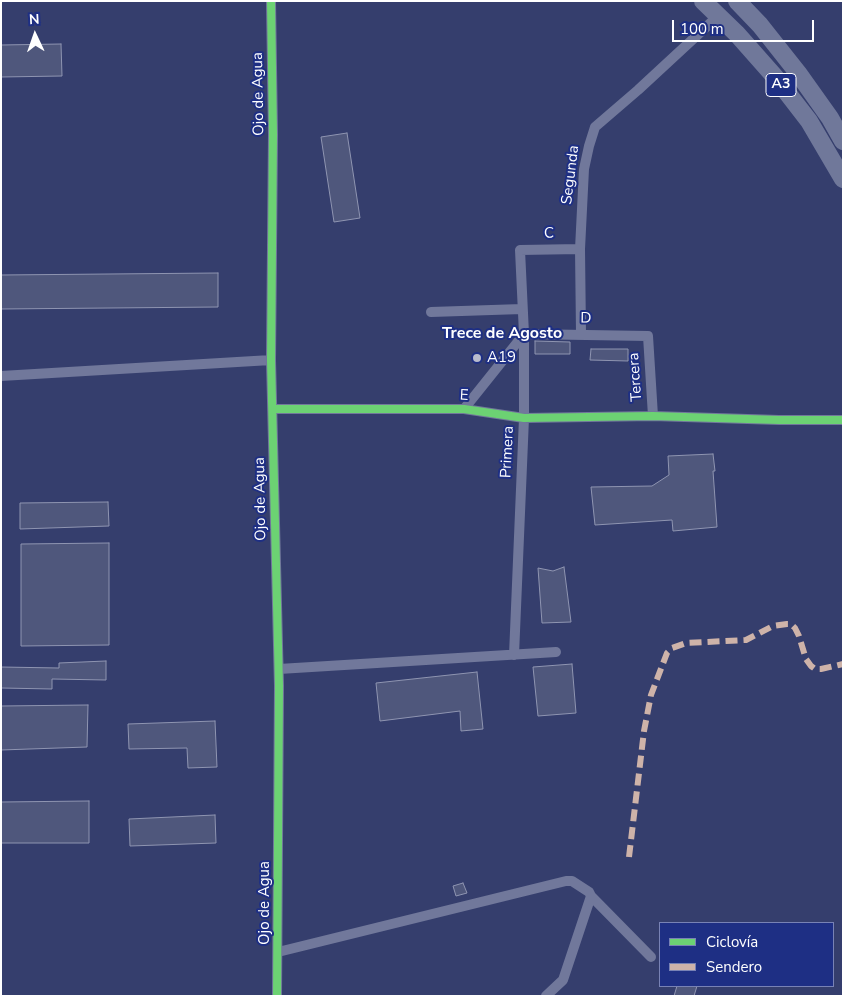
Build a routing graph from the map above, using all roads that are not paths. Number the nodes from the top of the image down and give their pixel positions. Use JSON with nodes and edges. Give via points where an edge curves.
{"nodes":[{"id":1,"x":271,"y":1,"type":"edge"},
{"id":2,"x":703,"y":1,"type":"edge"},
{"id":3,"x":737,"y":1,"type":"edge"},
{"id":4,"x":718,"y":16,"type":"junction"},
{"id":5,"x":843,"y":141,"type":"edge"},
{"id":6,"x":843,"y":179,"type":"edge"},
{"id":7,"x":580,"y":249,"type":"junction"},
{"id":8,"x":520,"y":250,"type":"joint"},
{"id":9,"x":522,"y":309,"type":"junction"},
{"id":10,"x":431,"y":312,"type":"dead end"},
{"id":11,"x":524,"y":334,"type":"junction"},
{"id":12,"x":581,"y":334,"type":"junction"},
{"id":13,"x":648,"y":336,"type":"joint"},
{"id":14,"x":271,"y":360,"type":"junction"},
{"id":15,"x":1,"y":376,"type":"edge"},
{"id":16,"x":273,"y":409,"type":"junction"},
{"id":17,"x":464,"y":409,"type":"junction"},
{"id":18,"x":653,"y":416,"type":"junction"},
{"id":19,"x":524,"y":418,"type":"junction"},
{"id":20,"x":843,"y":420,"type":"edge"},
{"id":21,"x":556,"y":652,"type":"dead end"},
{"id":22,"x":514,"y":655,"type":"junction"},
{"id":23,"x":279,"y":670,"type":"junction"},
{"id":24,"x":591,"y":896,"type":"junction"},
{"id":25,"x":278,"y":952,"type":"junction"},
{"id":26,"x":651,"y":957,"type":"dead end"},
{"id":27,"x":278,"y":996,"type":"edge"},
{"id":28,"x":546,"y":996,"type":"edge"}],
"edges":[{"from":1,"to":14,"type":"street","name":"Ojo de Agua"},
{"from":2,"to":4,"type":"highway","number":"A3"},
{"from":3,"to":5,"type":"highway","number":"A3","via":[[798,73]]},
{"from":4,"to":6,"type":"highway","number":"A3","via":[[744,41],[809,120]]},
{"from":4,"to":7,"type":"street","name":"Segunda","via":[[595,127],[584,169]]},
{"from":7,"to":8,"type":"street","name":"C"},
{"from":7,"to":12,"type":"street","name":"Segunda"},
{"from":8,"to":9,"type":"street","name":"Primera"},
{"from":9,"to":10,"type":"street"},
{"from":9,"to":11,"type":"street","name":"Primera"},
{"from":11,"to":12,"type":"street","name":"D"},
{"from":11,"to":17,"type":"street"},
{"from":11,"to":19,"type":"street","name":"Primera"},
{"from":12,"to":13,"type":"street","name":"D"},
{"from":13,"to":18,"type":"street","name":"Tercera"},
{"from":14,"to":15,"type":"street"},
{"from":14,"to":16,"type":"street","name":"Ojo de Agua"},
{"from":16,"to":17,"type":"street","name":"E"},
{"from":16,"to":23,"type":"street","name":"Ojo de Agua"},
{"from":17,"to":19,"type":"street","name":"E"},
{"from":18,"to":19,"type":"street","name":"E"},
{"from":18,"to":20,"type":"street","name":"E"},
{"from":19,"to":22,"type":"street","name":"Primera"},
{"from":21,"to":22,"type":"street"},
{"from":22,"to":23,"type":"street"},
{"from":23,"to":25,"type":"street","name":"Ojo de Agua"},
{"from":24,"to":25,"type":"street","via":[[580,885],[566,881]]},
{"from":24,"to":26,"type":"street"},
{"from":24,"to":28,"type":"street","via":[[563,980]]},
{"from":25,"to":27,"type":"street","name":"Ojo de Agua"}]}
